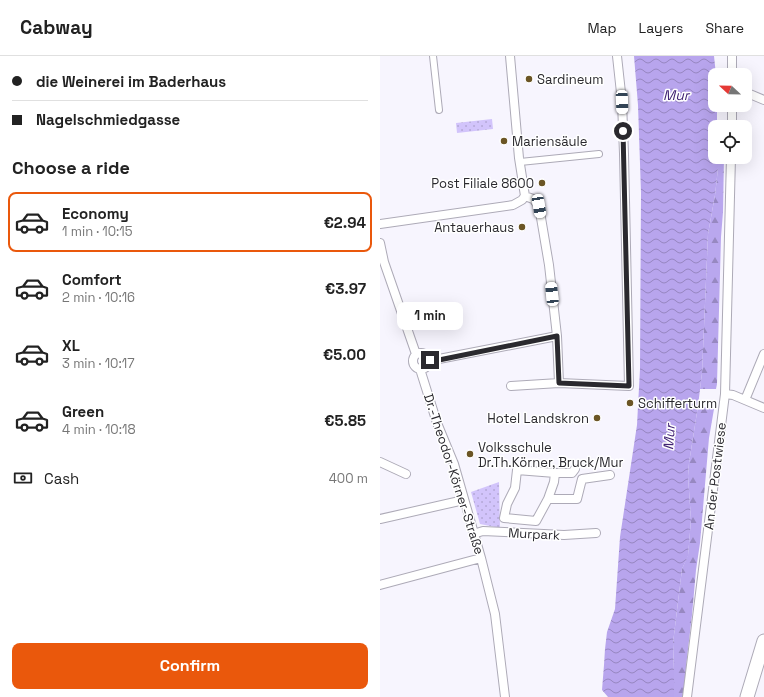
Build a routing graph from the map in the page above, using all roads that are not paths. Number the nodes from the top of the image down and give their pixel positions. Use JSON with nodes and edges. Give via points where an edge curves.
{"nodes":[{"id":1,"x":433,"y":56,"type":"edge"},
{"id":2,"x":510,"y":56,"type":"edge"},
{"id":3,"x":617,"y":56,"type":"edge"},
{"id":4,"x":732,"y":56,"type":"edge"},
{"id":5,"x":732,"y":68,"type":"edge"},
{"id":6,"x":752,"y":95,"type":"edge"},
{"id":7,"x":764,"y":100,"type":"edge"},
{"id":8,"x":439,"y":110,"type":"dead end"},
{"id":9,"x":599,"y":154,"type":"dead end"},
{"id":10,"x":522,"y":161,"type":"junction"},
{"id":11,"x":731,"y":164,"type":"edge"},
{"id":12,"x":525,"y":196,"type":"junction"},
{"id":13,"x":380,"y":224,"type":"edge"},
{"id":14,"x":380,"y":243,"type":"edge"},
{"id":15,"x":382,"y":263,"type":"edge"},
{"id":16,"x":557,"y":336,"type":"junction"},
{"id":17,"x":416,"y":354,"type":"junction"},
{"id":18,"x":764,"y":354,"type":"edge"},
{"id":19,"x":430,"y":360,"type":"junction"},
{"id":20,"x":420,"y":369,"type":"junction"},
{"id":21,"x":559,"y":383,"type":"junction"},
{"id":22,"x":511,"y":386,"type":"dead end"},
{"id":23,"x":725,"y":394,"type":"junction"},
{"id":24,"x":744,"y":400,"type":"junction"},
{"id":25,"x":764,"y":408,"type":"edge"},
{"id":26,"x":380,"y":462,"type":"edge"},
{"id":27,"x":575,"y":469,"type":"dead end"},
{"id":28,"x":555,"y":473,"type":"junction"},
{"id":29,"x":406,"y":474,"type":"dead end"},
{"id":30,"x":610,"y":475,"type":"dead end"},
{"id":31,"x":548,"y":499,"type":"junction"},
{"id":32,"x":464,"y":500,"type":"junction"},
{"id":33,"x":504,"y":518,"type":"junction"},
{"id":34,"x":380,"y":519,"type":"edge"},
{"id":35,"x":504,"y":532,"type":"junction"},
{"id":36,"x":596,"y":533,"type":"dead end"},
{"id":37,"x":473,"y":534,"type":"junction"},
{"id":38,"x":481,"y":558,"type":"junction"},
{"id":39,"x":380,"y":585,"type":"edge"},
{"id":40,"x":764,"y":641,"type":"edge"},
{"id":41,"x":505,"y":697,"type":"edge"},
{"id":42,"x":687,"y":697,"type":"edge"},
{"id":43,"x":747,"y":697,"type":"edge"}],
"edges":[{"from":1,"to":8,"type":"street"},
{"from":2,"to":10,"type":"street"},
{"from":3,"to":21,"type":"street","via":[[624,154],[629,386]]},
{"from":4,"to":5,"type":"street"},
{"from":6,"to":7,"type":"street"},
{"from":9,"to":10,"type":"street"},
{"from":10,"to":12,"type":"street"},
{"from":11,"to":23,"type":"street","name":"An der Postwiese"},
{"from":12,"to":13,"type":"street","via":[[513,205]]},
{"from":12,"to":16,"type":"street","via":[[533,199],[539,206]]},
{"from":14,"to":15,"type":"street"},
{"from":15,"to":17,"type":"street"},
{"from":16,"to":19,"type":"street"},
{"from":16,"to":21,"type":"street"},
{"from":17,"to":19,"type":"street","via":[[425,353]]},
{"from":17,"to":20,"type":"street","via":[[414,363]]},
{"from":18,"to":24,"type":"street"},
{"from":19,"to":20,"type":"street","via":[[427,367]]},
{"from":20,"to":32,"type":"street","name":"Dr.-Theodor-Körner-Straße"},
{"from":21,"to":22,"type":"street"},
{"from":23,"to":24,"type":"street"},
{"from":23,"to":42,"type":"street","name":"An der Postwiese"},
{"from":24,"to":25,"type":"street"},
{"from":26,"to":29,"type":"street"},
{"from":27,"to":28,"type":"street","name":"Murpark","via":[[572,473]]},
{"from":28,"to":31,"type":"street","name":"Murpark"},
{"from":28,"to":33,"type":"street","name":"Murpark","via":[[517,470],[515,488],[507,504]]},
{"from":30,"to":31,"type":"street","via":[[582,479],[577,500]]},
{"from":31,"to":33,"type":"street","name":"Murpark","via":[[536,521]]},
{"from":32,"to":34,"type":"street"},
{"from":32,"to":37,"type":"street","name":"Dr.-Theodor-Körner-Straße"},
{"from":33,"to":35,"type":"street"},
{"from":35,"to":36,"type":"street","name":"Murpark","via":[[564,536]]},
{"from":35,"to":37,"type":"street","name":"Murpark","via":[[483,531]]},
{"from":37,"to":38,"type":"street","name":"Dr.-Theodor-Körner-Straße"},
{"from":38,"to":39,"type":"street"},
{"from":38,"to":41,"type":"street","name":"Dr.-Theodor-Körner-Straße","via":[[494,614]]},
{"from":40,"to":43,"type":"main road"}]}
